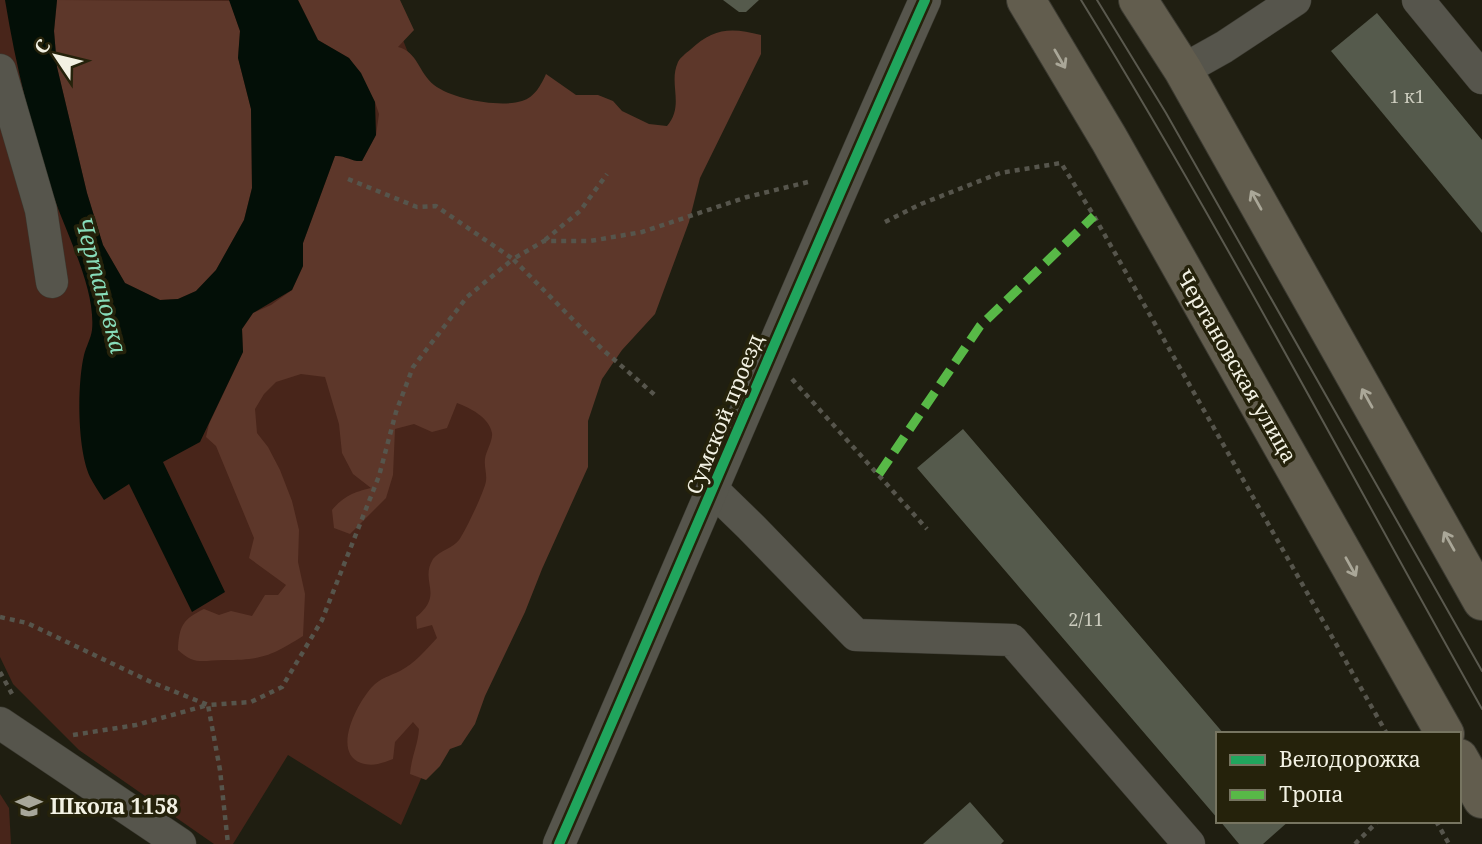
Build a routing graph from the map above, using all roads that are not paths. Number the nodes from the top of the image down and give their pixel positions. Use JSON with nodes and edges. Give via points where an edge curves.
{"nodes":[{"id":1,"x":925,"y":0,"type":"edge"},
{"id":2,"x":1026,"y":0,"type":"edge"},
{"id":3,"x":1138,"y":0,"type":"edge"},
{"id":4,"x":1295,"y":0,"type":"edge"},
{"id":5,"x":1426,"y":3,"type":"edge"},
{"id":6,"x":0,"y":70,"type":"edge"},
{"id":7,"x":1183,"y":70,"type":"junction"},
{"id":8,"x":1482,"y":78,"type":"edge"},
{"id":9,"x":52,"y":282,"type":"dead end"},
{"id":10,"x":713,"y":490,"type":"junction"},
{"id":11,"x":1482,"y":601,"type":"edge"},
{"id":12,"x":0,"y":723,"type":"edge"},
{"id":13,"x":1444,"y":732,"type":"edge"},
{"id":14,"x":1461,"y":762,"type":"edge"},
{"id":15,"x":1482,"y":799,"type":"edge"},
{"id":16,"x":180,"y":844,"type":"edge"},
{"id":17,"x":559,"y":844,"type":"edge"},
{"id":18,"x":1189,"y":844,"type":"edge"}],
"edges":[{"from":1,"to":10,"type":"street","name":"Сумской проезд"},
{"from":2,"to":13,"type":"main road","name":"Чертановская улица","one_way":true},
{"from":3,"to":7,"type":"main road"},
{"from":4,"to":7,"type":"street"},
{"from":5,"to":8,"type":"street"},
{"from":6,"to":9,"type":"street","via":[[41,210]]},
{"from":11,"to":7,"type":"main road","one_way":true},
{"from":10,"to":17,"type":"street","name":"Сумской проезд"},
{"from":10,"to":18,"type":"street","via":[[856,635],[1012,640]]},
{"from":12,"to":16,"type":"street"},
{"from":14,"to":15,"type":"main road"}]}
